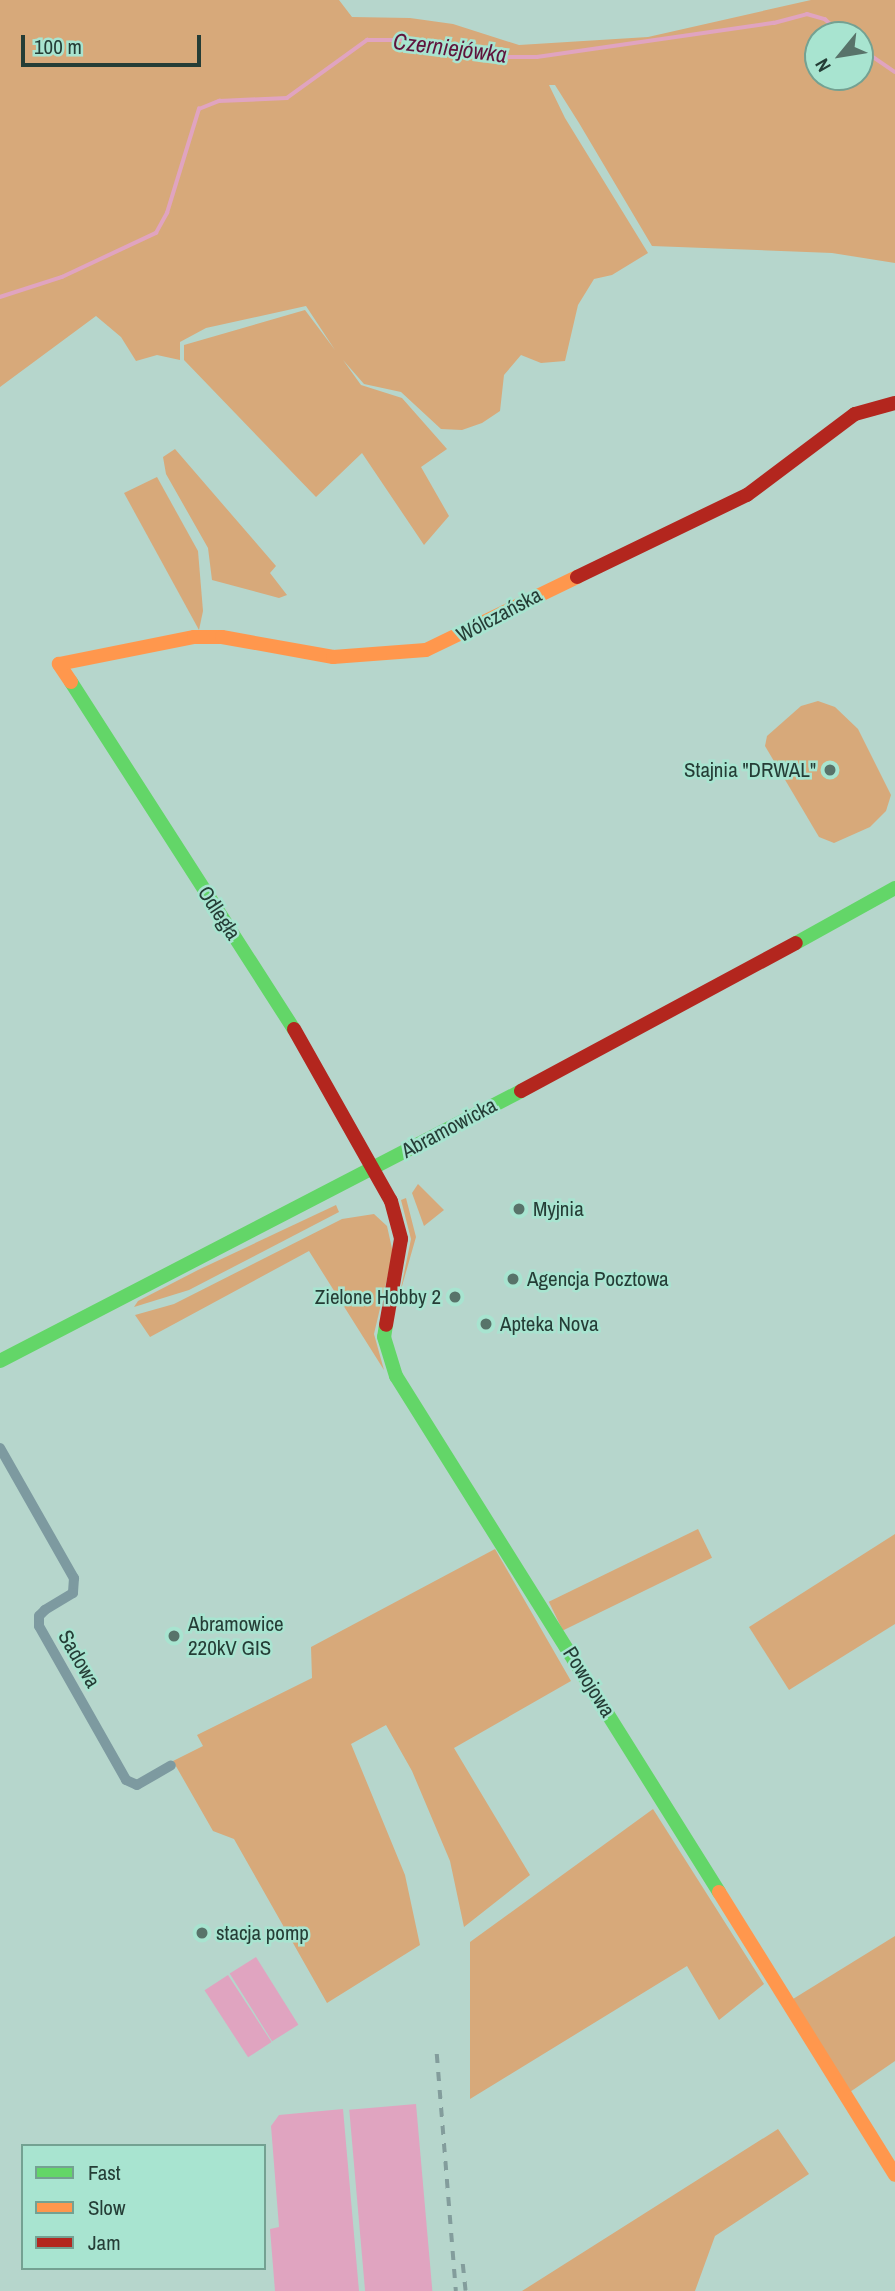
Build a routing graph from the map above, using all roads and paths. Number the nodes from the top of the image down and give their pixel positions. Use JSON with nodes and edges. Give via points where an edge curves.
{"nodes":[{"id":1,"x":895,"y":402,"type":"edge"},
{"id":2,"x":59,"y":664,"type":"joint"},
{"id":3,"x":895,"y":888,"type":"edge"},
{"id":4,"x":373,"y":1166,"type":"junction"},
{"id":5,"x":0,"y":1361,"type":"edge"},
{"id":6,"x":0,"y":1448,"type":"edge"},
{"id":7,"x":172,"y":1765,"type":"dead end"},
{"id":8,"x":895,"y":2175,"type":"edge"}],
"edges":[{"from":1,"to":2,"type":"street","name":"Wólczańska","via":[[855,414],[747,495],[426,650],[333,657],[222,637],[194,637]]},
{"from":2,"to":4,"type":"street","name":"Odległa","via":[[296,1032]]},
{"from":3,"to":4,"type":"street","name":"Abramowicka","via":[[686,1005]]},
{"from":4,"to":5,"type":"street","name":"Abramowicka"},
{"from":4,"to":8,"type":"street","name":"Powojowa","via":[[395,1211],[401,1239],[384,1330],[396,1377]]},
{"from":6,"to":7,"type":"street","name":"Sadowa","via":[[74,1578],[73,1593],[39,1616],[39,1626],[126,1780],[137,1785]]}]}
